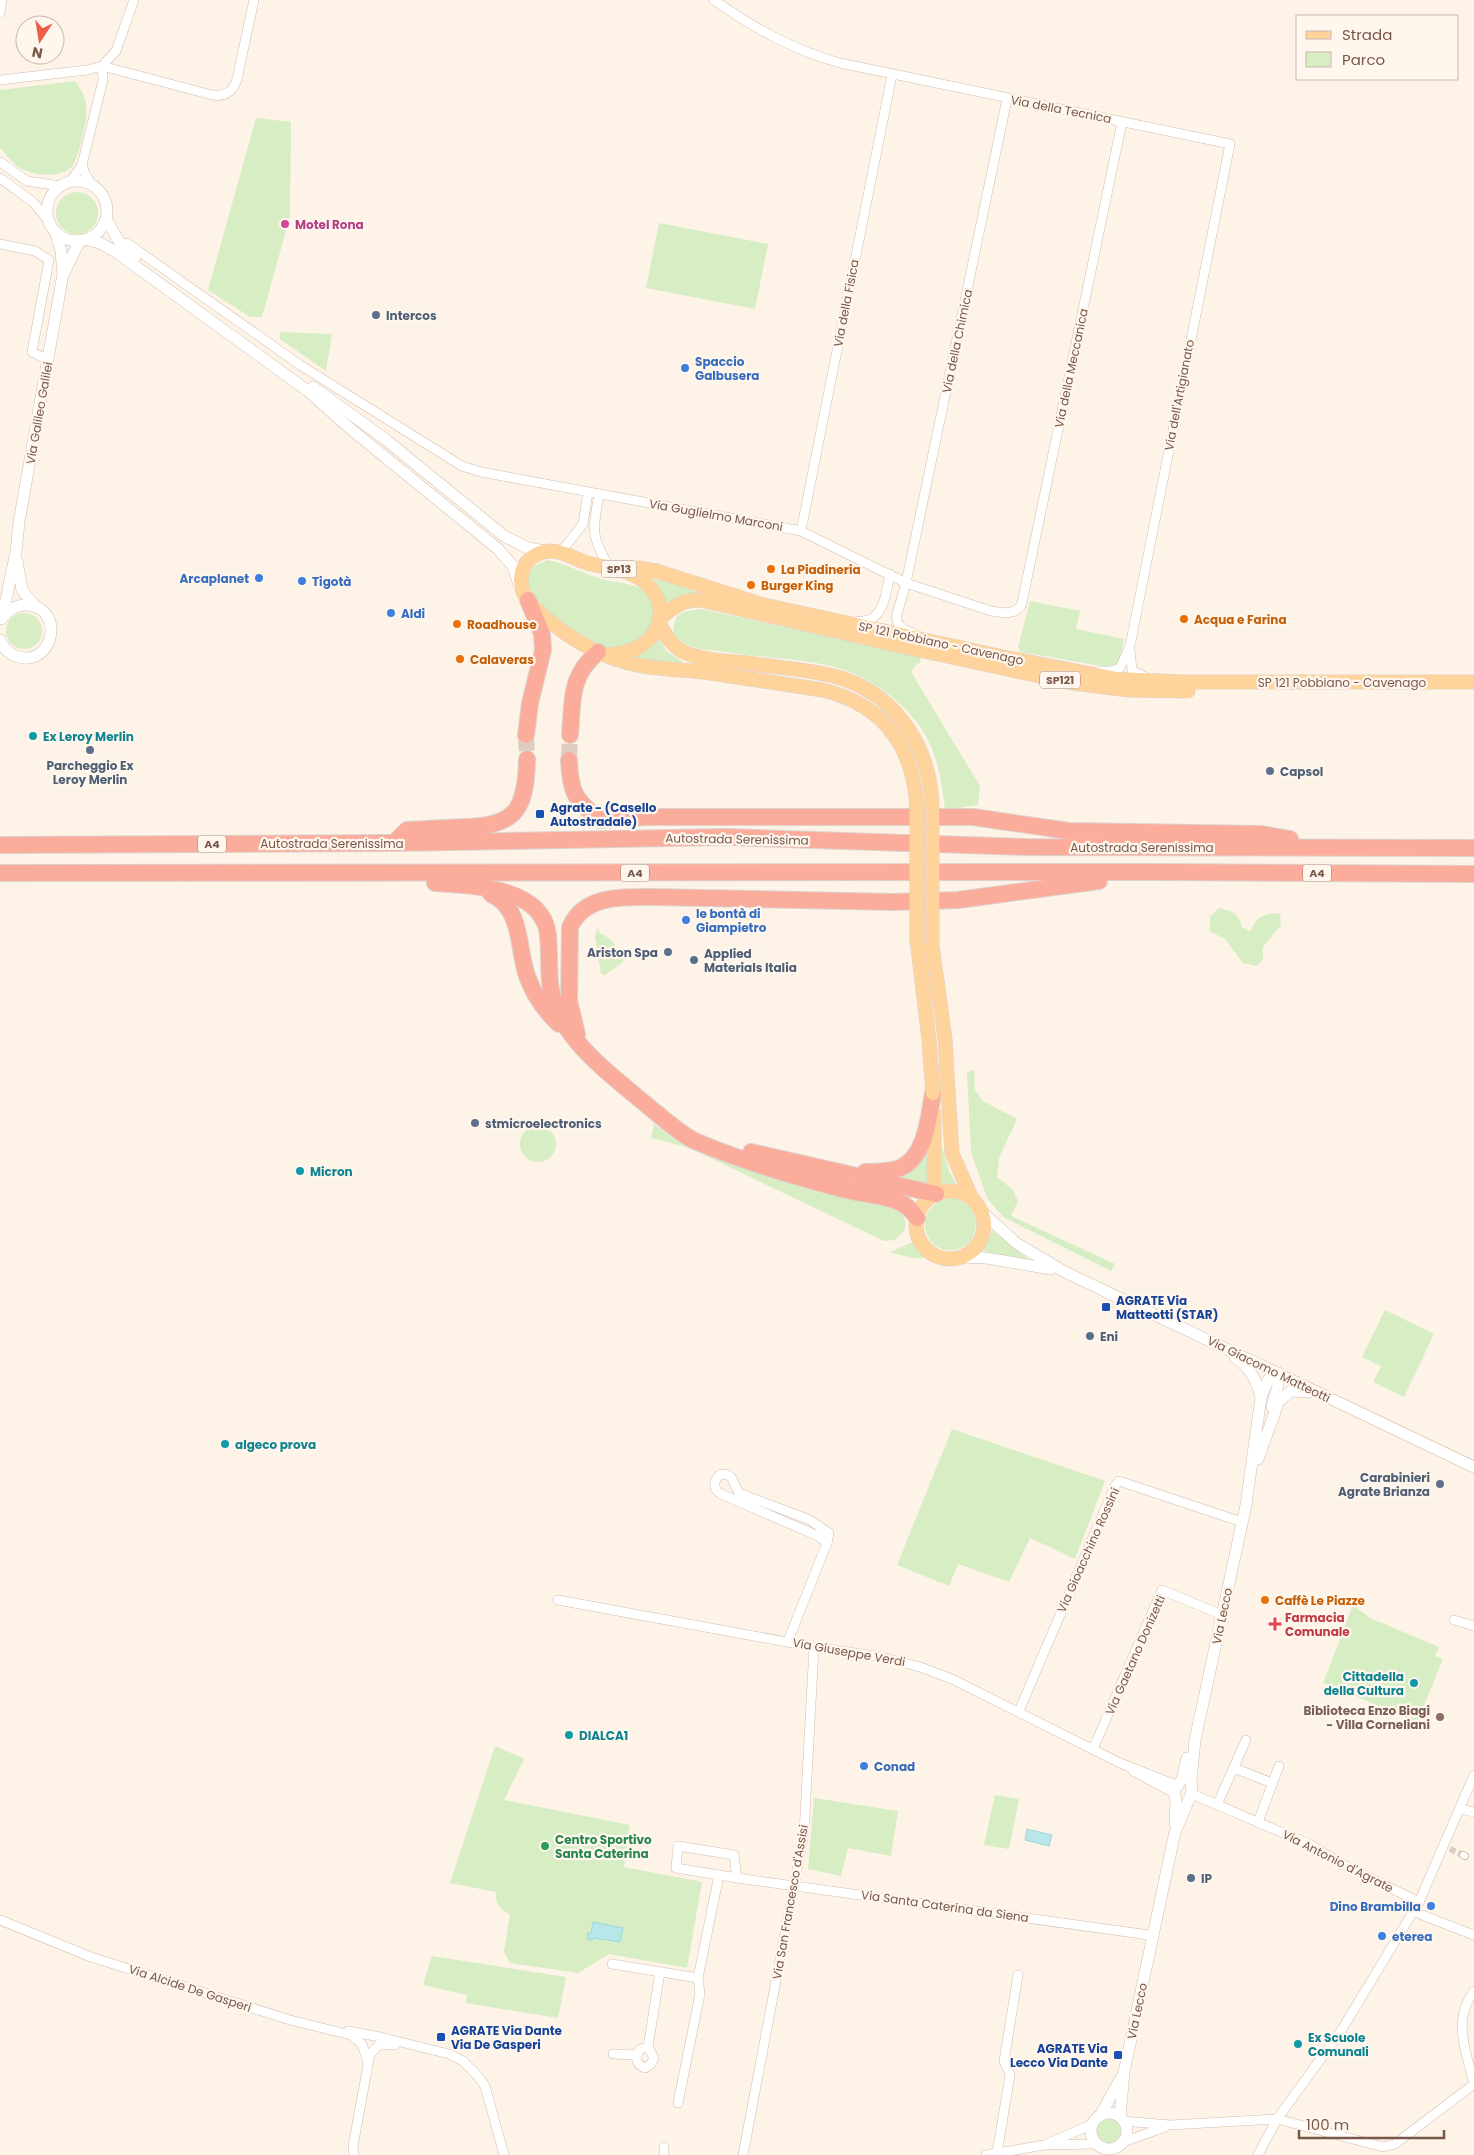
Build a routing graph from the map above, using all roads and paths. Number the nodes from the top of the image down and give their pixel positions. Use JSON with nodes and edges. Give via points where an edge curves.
{"nodes":[{"id":1,"x":2,"y":0,"type":"edge"},
{"id":2,"x":134,"y":0,"type":"edge"},
{"id":3,"x":254,"y":0,"type":"edge"},
{"id":4,"x":714,"y":0,"type":"edge"},
{"id":5,"x":0,"y":13,"type":"edge"},
{"id":6,"x":102,"y":66,"type":"junction"},
{"id":7,"x":892,"y":75,"type":"junction"},
{"id":8,"x":0,"y":80,"type":"edge"},
{"id":9,"x":1007,"y":99,"type":"junction"},
{"id":10,"x":1122,"y":122,"type":"junction"},
{"id":11,"x":1230,"y":144,"type":"joint"},
{"id":12,"x":0,"y":162,"type":"edge"},
{"id":13,"x":82,"y":165,"type":"junction"},
{"id":14,"x":0,"y":178,"type":"edge"},
{"id":15,"x":65,"y":184,"type":"junction"},
{"id":16,"x":92,"y":185,"type":"junction"},
{"id":17,"x":106,"y":217,"type":"junction"},
{"id":18,"x":53,"y":227,"type":"junction"},
{"id":19,"x":83,"y":240,"type":"junction"},
{"id":20,"x":0,"y":244,"type":"edge"},
{"id":21,"x":63,"y":274,"type":"junction"},
{"id":22,"x":48,"y":360,"type":"junction"},
{"id":23,"x":588,"y":492,"type":"junction"},
{"id":24,"x":599,"y":494,"type":"junction"},
{"id":25,"x":801,"y":531,"type":"junction"},
{"id":26,"x":545,"y":551,"type":"junction"},
{"id":27,"x":16,"y":552,"type":"junction"},
{"id":28,"x":560,"y":553,"type":"junction"},
{"id":29,"x":610,"y":568,"type":"junction"},
{"id":30,"x":624,"y":571,"type":"junction"},
{"id":31,"x":890,"y":574,"type":"junction"},
{"id":32,"x":906,"y":583,"type":"junction"},
{"id":33,"x":525,"y":596,"type":"junction"},
{"id":34,"x":35,"y":606,"type":"junction"},
{"id":35,"x":1015,"y":611,"type":"joint"},
{"id":36,"x":828,"y":618,"type":"junction"},
{"id":37,"x":896,"y":618,"type":"junction"},
{"id":38,"x":0,"y":621,"type":"edge"},
{"id":39,"x":659,"y":621,"type":"junction"},
{"id":40,"x":791,"y":621,"type":"junction"},
{"id":41,"x":888,"y":631,"type":"junction"},
{"id":42,"x":0,"y":640,"type":"edge"},
{"id":43,"x":935,"y":642,"type":"junction"},
{"id":44,"x":1130,"y":646,"type":"junction"},
{"id":45,"x":3,"y":650,"type":"edge"},
{"id":46,"x":602,"y":653,"type":"junction"},
{"id":47,"x":1040,"y":664,"type":"junction"},
{"id":48,"x":1180,"y":682,"type":"junction"},
{"id":49,"x":1474,"y":682,"type":"edge"},
{"id":50,"x":1474,"y":692,"type":"edge"},
{"id":51,"x":526,"y":734,"type":"tunnel mouth"},
{"id":52,"x":570,"y":735,"type":"tunnel mouth"},
{"id":53,"x":526,"y":759,"type":"tunnel mouth"},
{"id":54,"x":570,"y":760,"type":"tunnel mouth"},
{"id":55,"x":394,"y":843,"type":"junction"},
{"id":56,"x":0,"y":845,"type":"edge"},
{"id":57,"x":1332,"y":847,"type":"junction"},
{"id":58,"x":1474,"y":848,"type":"edge"},
{"id":59,"x":1160,"y":872,"type":"junction"},
{"id":60,"x":0,"y":873,"type":"edge"},
{"id":61,"x":110,"y":873,"type":"junction"},
{"id":62,"x":1474,"y":874,"type":"edge"},
{"id":63,"x":468,"y":884,"type":"junction"},
{"id":64,"x":569,"y":1033,"type":"junction"},
{"id":65,"x":584,"y":1050,"type":"junction"},
{"id":66,"x":940,"y":1092,"type":"junction"},
{"id":67,"x":695,"y":1141,"type":"junction"},
{"id":68,"x":835,"y":1171,"type":"junction"},
{"id":69,"x":934,"y":1194,"type":"junction"},
{"id":70,"x":976,"y":1205,"type":"junction"},
{"id":71,"x":916,"y":1218,"type":"junction"},
{"id":72,"x":959,"y":1257,"type":"junction"},
{"id":73,"x":1065,"y":1272,"type":"junction"},
{"id":74,"x":1220,"y":1346,"type":"junction"},
{"id":75,"x":1278,"y":1373,"type":"junction"},
{"id":76,"x":1326,"y":1396,"type":"junction"},
{"id":77,"x":1261,"y":1397,"type":"junction"},
{"id":78,"x":1266,"y":1433,"type":"junction"},
{"id":79,"x":1474,"y":1467,"type":"edge"},
{"id":80,"x":1248,"y":1492,"type":"junction"},
{"id":81,"x":1242,"y":1522,"type":"junction"},
{"id":82,"x":827,"y":1543,"type":"junction"},
{"id":83,"x":558,"y":1600,"type":"dead end"},
{"id":84,"x":1222,"y":1615,"type":"junction"},
{"id":85,"x":1454,"y":1620,"type":"dead end"},
{"id":86,"x":1474,"y":1626,"type":"edge"},
{"id":87,"x":788,"y":1641,"type":"junction"},
{"id":88,"x":814,"y":1647,"type":"junction"},
{"id":89,"x":1018,"y":1711,"type":"junction"},
{"id":90,"x":1195,"y":1740,"type":"junction"},
{"id":91,"x":1246,"y":1740,"type":"dead end"},
{"id":92,"x":1093,"y":1749,"type":"junction"},
{"id":93,"x":1279,"y":1766,"type":"dead end"},
{"id":94,"x":1234,"y":1768,"type":"junction"},
{"id":95,"x":1474,"y":1776,"type":"edge"},
{"id":96,"x":1272,"y":1784,"type":"junction"},
{"id":97,"x":1176,"y":1790,"type":"junction"},
{"id":98,"x":1191,"y":1793,"type":"junction"},
{"id":99,"x":1217,"y":1805,"type":"junction"},
{"id":100,"x":1461,"y":1809,"type":"junction"},
{"id":101,"x":1474,"y":1812,"type":"edge"},
{"id":102,"x":1258,"y":1822,"type":"junction"},
{"id":103,"x":1175,"y":1832,"type":"junction"},
{"id":104,"x":719,"y":1875,"type":"junction"},
{"id":105,"x":737,"y":1878,"type":"junction"},
{"id":106,"x":794,"y":1885,"type":"junction"},
{"id":107,"x":1418,"y":1902,"type":"junction"},
{"id":108,"x":1414,"y":1910,"type":"junction"},
{"id":109,"x":0,"y":1920,"type":"edge"},
{"id":110,"x":1474,"y":1935,"type":"edge"},
{"id":111,"x":1153,"y":1936,"type":"junction"},
{"id":112,"x":612,"y":1964,"type":"dead end"},
{"id":113,"x":660,"y":1972,"type":"junction"},
{"id":114,"x":1018,"y":1975,"type":"dead end"},
{"id":115,"x":698,"y":1978,"type":"junction"},
{"id":116,"x":1474,"y":1991,"type":"edge"},
{"id":117,"x":339,"y":2030,"type":"junction"},
{"id":118,"x":648,"y":2047,"type":"junction"},
{"id":119,"x":430,"y":2050,"type":"junction"},
{"id":120,"x":613,"y":2054,"type":"dead end"},
{"id":121,"x":637,"y":2055,"type":"junction"},
{"id":122,"x":368,"y":2062,"type":"junction"},
{"id":123,"x":1124,"y":2072,"type":"junction"},
{"id":124,"x":1474,"y":2084,"type":"edge"},
{"id":125,"x":678,"y":2103,"type":"dead end"},
{"id":126,"x":1122,"y":2119,"type":"junction"},
{"id":127,"x":1278,"y":2119,"type":"junction"},
{"id":128,"x":1096,"y":2120,"type":"junction"},
{"id":129,"x":1170,"y":2125,"type":"junction"},
{"id":130,"x":1121,"y":2143,"type":"junction"},
{"id":131,"x":1044,"y":2145,"type":"junction"},
{"id":132,"x":1099,"y":2148,"type":"edge"},
{"id":133,"x":997,"y":2153,"type":"junction"},
{"id":134,"x":354,"y":2155,"type":"edge"},
{"id":135,"x":504,"y":2155,"type":"edge"},
{"id":136,"x":743,"y":2155,"type":"edge"},
{"id":137,"x":986,"y":2155,"type":"edge"},
{"id":138,"x":1114,"y":2155,"type":"edge"},
{"id":139,"x":1258,"y":2155,"type":"edge"}],
"edges":[{"from":1,"to":5,"type":"street"},
{"from":2,"to":6,"type":"street","via":[[116,51]]},
{"from":3,"to":6,"type":"street","via":[[237,80],[228,93],[212,95]]},
{"from":4,"to":7,"type":"street","name":"Via della Tecnica","via":[[796,49]]},
{"from":6,"to":8,"type":"street"},
{"from":6,"to":13,"type":"street","via":[[103,80],[97,110]]},
{"from":7,"to":9,"type":"street","name":"Via della Tecnica"},
{"from":7,"to":25,"type":"street","name":"Via della Fisica"},
{"from":9,"to":10,"type":"street","name":"Via della Tecnica"},
{"from":9,"to":32,"type":"street","name":"Via della Chimica"},
{"from":10,"to":11,"type":"street","name":"Via della Tecnica"},
{"from":10,"to":35,"type":"street","name":"Via della Meccanica","via":[[1023,598]]},
{"from":11,"to":44,"type":"street","name":"Via dell'Artigianato"},
{"from":12,"to":15,"type":"street","via":[[25,180],[39,184]]},
{"from":13,"to":15,"type":"street"},
{"from":13,"to":16,"type":"street"},
{"from":14,"to":18,"type":"street","via":[[30,199]]},
{"from":15,"to":16,"type":"street","via":[[80,181]]},
{"from":15,"to":18,"type":"street","via":[[52,194],[48,204]]},
{"from":16,"to":17,"type":"street","via":[[104,197]]},
{"from":17,"to":19,"type":"street","via":[[98,232]]},
{"from":17,"to":23,"type":"street","name":"Via Guglielmo Marconi","via":[[124,240],[142,255],[300,365],[449,460],[466,468]]},
{"from":17,"to":26,"type":"street","number":"SP13","via":[[118,241],[131,254],[343,408],[500,533],[521,545]]},
{"from":18,"to":19,"type":"street","via":[[67,238]]},
{"from":18,"to":21,"type":"street","name":"Via Galileo Galilei","via":[[61,251]]},
{"from":19,"to":21,"type":"street","name":"Via Galileo Galilei"},
{"from":19,"to":33,"type":"street","via":[[100,243],[113,250],[308,391],[498,549],[513,566]]},
{"from":20,"to":22,"type":"street","via":[[35,251],[49,260],[32,352]]},
{"from":21,"to":22,"type":"street","name":"Via Galileo Galilei"},
{"from":22,"to":27,"type":"street","name":"Via Galileo Galilei"},
{"from":23,"to":24,"type":"street","name":"Via Guglielmo Marconi"},
{"from":23,"to":28,"type":"street","via":[[582,528]]},
{"from":24,"to":25,"type":"street","name":"Via Guglielmo Marconi"},
{"from":24,"to":29,"type":"street","via":[[594,537]]},
{"from":25,"to":31,"type":"street","name":"Via Guglielmo Marconi"},
{"from":26,"to":28,"type":"main road","number":"SP13"},
{"from":26,"to":33,"type":"main road","via":[[527,563],[521,578]]},
{"from":27,"to":34,"type":"street","name":"Via Galileo Galilei","via":[[22,590]]},
{"from":27,"to":38,"type":"street","name":"Via Galileo Galilei"},
{"from":28,"to":29,"type":"main road","number":"SP13"},
{"from":29,"to":30,"type":"main road","number":"SP13"},
{"from":30,"to":36,"type":"main road","name":"SP 121 Pobbiano - Cavenago","number":"SP121","via":[[639,568],[656,571],[753,602]]},
{"from":30,"to":39,"type":"main road","number":"SP13","via":[[641,579],[656,593],[660,605]]},
{"from":31,"to":32,"type":"street","name":"Via Guglielmo Marconi"},
{"from":31,"to":36,"type":"street","via":[[880,610],[873,619]]},
{"from":32,"to":35,"type":"street","name":"Via Guglielmo Marconi","via":[[991,611]]},
{"from":32,"to":37,"type":"street","name":"Via della Chimica"},
{"from":33,"to":46,"type":"main road","via":[[568,635]]},
{"from":33,"to":51,"type":"highway","via":[[542,634],[544,650],[530,703]]},
{"from":34,"to":38,"type":"street","via":[[12,608]]},
{"from":34,"to":45,"type":"street","name":"Via Galileo Galilei","via":[[46,614],[51,626],[46,649],[26,658]]},
{"from":36,"to":41,"type":"main road","name":"SP 121 Pobbiano - Cavenago","number":"SP121"},
{"from":37,"to":41,"type":"street","name":"Via della Chimica"},
{"from":37,"to":43,"type":"street","via":[[904,630]]},
{"from":39,"to":40,"type":"main road","name":"SP 121 Pobbiano - Cavenago","number":"SP121","via":[[679,604],[695,600]]},
{"from":39,"to":46,"type":"main road","name":"SP 121 Pobbiano - Cavenago","via":[[651,637],[641,646],[624,652]]},
{"from":39,"to":66,"type":"main road","bridge":true,"via":[[673,644],[694,655],[842,679],[870,692],[896,714],[916,740],[929,776],[932,810],[932,945],[945,1044]]},
{"from":40,"to":41,"type":"main road","via":[[803,620],[876,635]]},
{"from":40,"to":50,"type":"main road","name":"SP 121 Pobbiano - Cavenago","number":"SP121","via":[[1030,675],[1114,689]]},
{"from":41,"to":43,"type":"main road","name":"SP 121 Pobbiano - Cavenago","number":"SP121"},
{"from":42,"to":45,"type":"street"},
{"from":43,"to":47,"type":"main road","name":"SP 121 Pobbiano - Cavenago","number":"SP121"},
{"from":44,"to":47,"type":"street","name":"Via dell'Artigianato","via":[[1122,666],[1112,671]]},
{"from":44,"to":48,"type":"street","name":"Via dell'Artigianato","via":[[1130,667],[1134,673]]},
{"from":46,"to":52,"type":"highway","via":[[584,664],[578,674]]},
{"from":46,"to":66,"type":"main road","bridge":true,"via":[[644,666],[823,690],[852,698],[878,716],[901,746],[914,779],[917,940],[930,1049]]},
{"from":47,"to":48,"type":"main road","name":"SP 121 Pobbiano - Cavenago","number":"SP121","via":[[1127,680]]},
{"from":48,"to":49,"type":"main road","name":"SP 121 Pobbiano - Cavenago","number":"SP121"},
{"from":53,"to":55,"type":"highway","via":[[524,794],[504,821],[475,827],[407,830]]},
{"from":54,"to":57,"type":"highway","via":[[573,792],[600,820],[646,817],[973,817],[1069,831],[1261,834]]},
{"from":55,"to":56,"type":"highway","name":"Autostrada Serenissima","number":"A4"},
{"from":55,"to":57,"type":"highway","name":"Autostrada Serenissima","number":"A4","via":[[725,837],[1026,846]]},
{"from":57,"to":58,"type":"highway","name":"Autostrada Serenissima","number":"A4"},
{"from":59,"to":61,"type":"highway","name":"Autostrada Serenissima","number":"A4"},
{"from":59,"to":62,"type":"highway","name":"Autostrada Serenissima","number":"A4"},
{"from":59,"to":65,"type":"highway","via":[[958,900],[894,902],[614,897],[599,901],[577,916],[568,935],[571,1014]]},
{"from":60,"to":61,"type":"highway","name":"Autostrada Serenissima","number":"A4"},
{"from":61,"to":63,"type":"highway"},
{"from":63,"to":64,"type":"highway","via":[[496,896],[507,905],[536,999]]},
{"from":63,"to":64,"type":"highway","via":[[523,900],[543,918],[548,937],[550,994]]},
{"from":64,"to":65,"type":"highway"},
{"from":65,"to":67,"type":"highway","via":[[654,1111]]},
{"from":66,"to":68,"type":"highway","via":[[920,1146],[906,1164],[878,1172]]},
{"from":66,"to":69,"type":"main road"},
{"from":66,"to":70,"type":"main road","via":[[952,1153]]},
{"from":67,"to":68,"type":"highway"},
{"from":67,"to":71,"type":"highway","via":[[813,1181],[894,1200],[909,1208]]},
{"from":68,"to":69,"type":"highway"},
{"from":69,"to":70,"type":"main road","via":[[955,1191]]},
{"from":69,"to":71,"type":"main road"},
{"from":70,"to":72,"type":"main road","via":[[984,1224],[981,1239],[972,1250]]},
{"from":70,"to":73,"type":"street","name":"Via Giacomo Matteotti","via":[[1016,1243]]},
{"from":71,"to":72,"type":"main road","via":[[917,1233],[926,1249],[942,1258]]},
{"from":72,"to":73,"type":"street","name":"Via Giacomo Matteotti","via":[[986,1258]]},
{"from":73,"to":74,"type":"street","name":"Via Giacomo Matteotti"},
{"from":74,"to":75,"type":"street","name":"Via Giacomo Matteotti"},
{"from":74,"to":77,"type":"street","name":"Via Lecco","via":[[1251,1372]]},
{"from":75,"to":76,"type":"street","name":"Via Giacomo Matteotti"},
{"from":75,"to":77,"type":"street","name":"Via Lecco","via":[[1268,1380]]},
{"from":75,"to":78,"type":"street","name":"Via Lecco"},
{"from":76,"to":78,"type":"street","name":"Via Lecco","via":[[1298,1390],[1287,1394],[1279,1401]]},
{"from":76,"to":79,"type":"street","name":"Via Giacomo Matteotti"},
{"from":77,"to":80,"type":"street","name":"Via Lecco"},
{"from":78,"to":80,"type":"street","name":"Via Lecco"},
{"from":80,"to":81,"type":"street","name":"Via Lecco"},
{"from":81,"to":84,"type":"street","name":"Via Lecco"},
{"from":81,"to":89,"type":"street","name":"Via Gioacchino Rossini","via":[[1119,1481]]},
{"from":82,"to":82,"type":"street","via":[[829,1533],[810,1520],[739,1493],[731,1476],[721,1474],[716,1479],[714,1485],[721,1494],[818,1536]]},
{"from":82,"to":87,"type":"street"},
{"from":83,"to":87,"type":"street","name":"Via Giuseppe Verdi"},
{"from":84,"to":90,"type":"street","name":"Via Lecco"},
{"from":84,"to":92,"type":"street","name":"Via Gaetano Donizetti","via":[[1162,1590]]},
{"from":85,"to":86,"type":"street"},
{"from":87,"to":88,"type":"street","name":"Via Giuseppe Verdi"},
{"from":88,"to":89,"type":"street","name":"Via Giuseppe Verdi","via":[[882,1657],[920,1667]]},
{"from":88,"to":106,"type":"street","name":"Via San Francesco d'Assisi","via":[[804,1833]]},
{"from":89,"to":92,"type":"street","name":"Via Giuseppe Verdi"},
{"from":90,"to":97,"type":"street","name":"Via Lecco"},
{"from":90,"to":98,"type":"street","name":"Via Lecco"},
{"from":91,"to":94,"type":"street"},
{"from":92,"to":97,"type":"street","name":"Via Giuseppe Verdi"},
{"from":93,"to":96,"type":"street"},
{"from":94,"to":96,"type":"street"},
{"from":94,"to":99,"type":"street"},
{"from":95,"to":100,"type":"street"},
{"from":96,"to":102,"type":"street"},
{"from":97,"to":98,"type":"street","via":[[1184,1782]]},
{"from":97,"to":98,"type":"street","via":[[1181,1801]]},
{"from":97,"to":103,"type":"street","name":"Via Lecco"},
{"from":98,"to":99,"type":"street","name":"Via Antonio d'Agrate"},
{"from":98,"to":103,"type":"street","name":"Via Lecco"},
{"from":99,"to":102,"type":"street","name":"Via Antonio d'Agrate"},
{"from":100,"to":101,"type":"street"},
{"from":100,"to":107,"type":"street","via":[[1447,1848]]},
{"from":102,"to":107,"type":"street","name":"Via Antonio d'Agrate","via":[[1311,1845]]},
{"from":103,"to":111,"type":"street","name":"Via Lecco"},
{"from":104,"to":105,"type":"street","name":"Via Santa Caterina da Siena"},
{"from":104,"to":105,"type":"street","name":"Via Santa Caterina da Siena","via":[[676,1868],[678,1846],[734,1854]]},
{"from":104,"to":115,"type":"street"},
{"from":105,"to":106,"type":"street","name":"Via Santa Caterina da Siena"},
{"from":106,"to":111,"type":"street","name":"Via Santa Caterina da Siena"},
{"from":106,"to":136,"type":"street","name":"Via San Francesco d'Assisi"},
{"from":107,"to":108,"type":"street"},
{"from":108,"to":110,"type":"street"},
{"from":108,"to":127,"type":"street","via":[[1341,2031]]},
{"from":109,"to":117,"type":"street","name":"Via Alcide De Gasperi","via":[[91,1957],[290,2020]]},
{"from":111,"to":123,"type":"street","name":"Via Lecco"},
{"from":112,"to":113,"type":"street"},
{"from":113,"to":115,"type":"street"},
{"from":113,"to":118,"type":"street"},
{"from":114,"to":133,"type":"street","via":[[1004,2061],[1010,2074]]},
{"from":115,"to":125,"type":"street","via":[[700,1994]]},
{"from":116,"to":124,"type":"street","via":[[1465,2003],[1461,2020]]},
{"from":117,"to":119,"type":"street"},
{"from":117,"to":122,"type":"street","name":"Via Alcide De Gasperi","via":[[360,2041]]},
{"from":118,"to":121,"type":"street","via":[[640,2049]]},
{"from":118,"to":121,"type":"street","via":[[654,2058],[651,2064],[645,2068],[640,2066]]},
{"from":119,"to":122,"type":"street","via":[[382,2045],[372,2050]]},
{"from":119,"to":135,"type":"street","via":[[460,2059],[482,2082]]},
{"from":120,"to":121,"type":"street"},
{"from":122,"to":134,"type":"street"},
{"from":123,"to":126,"type":"street","name":"Via Lecco"},
{"from":123,"to":128,"type":"street","name":"Via Lecco"},
{"from":124,"to":127,"type":"street","via":[[1390,2147],[1383,2148]]},
{"from":126,"to":128,"type":"street","via":[[1112,2114]]},
{"from":126,"to":129,"type":"street"},
{"from":126,"to":130,"type":"street","via":[[1126,2133]]},
{"from":127,"to":129,"type":"street"},
{"from":127,"to":139,"type":"street"},
{"from":128,"to":131,"type":"street"},
{"from":128,"to":132,"type":"street","via":[[1092,2136]]},
{"from":129,"to":130,"type":"street"},
{"from":130,"to":132,"type":"street"},
{"from":130,"to":138,"type":"street"},
{"from":131,"to":132,"type":"street"},
{"from":131,"to":133,"type":"street"},
{"from":133,"to":137,"type":"street"}]}
